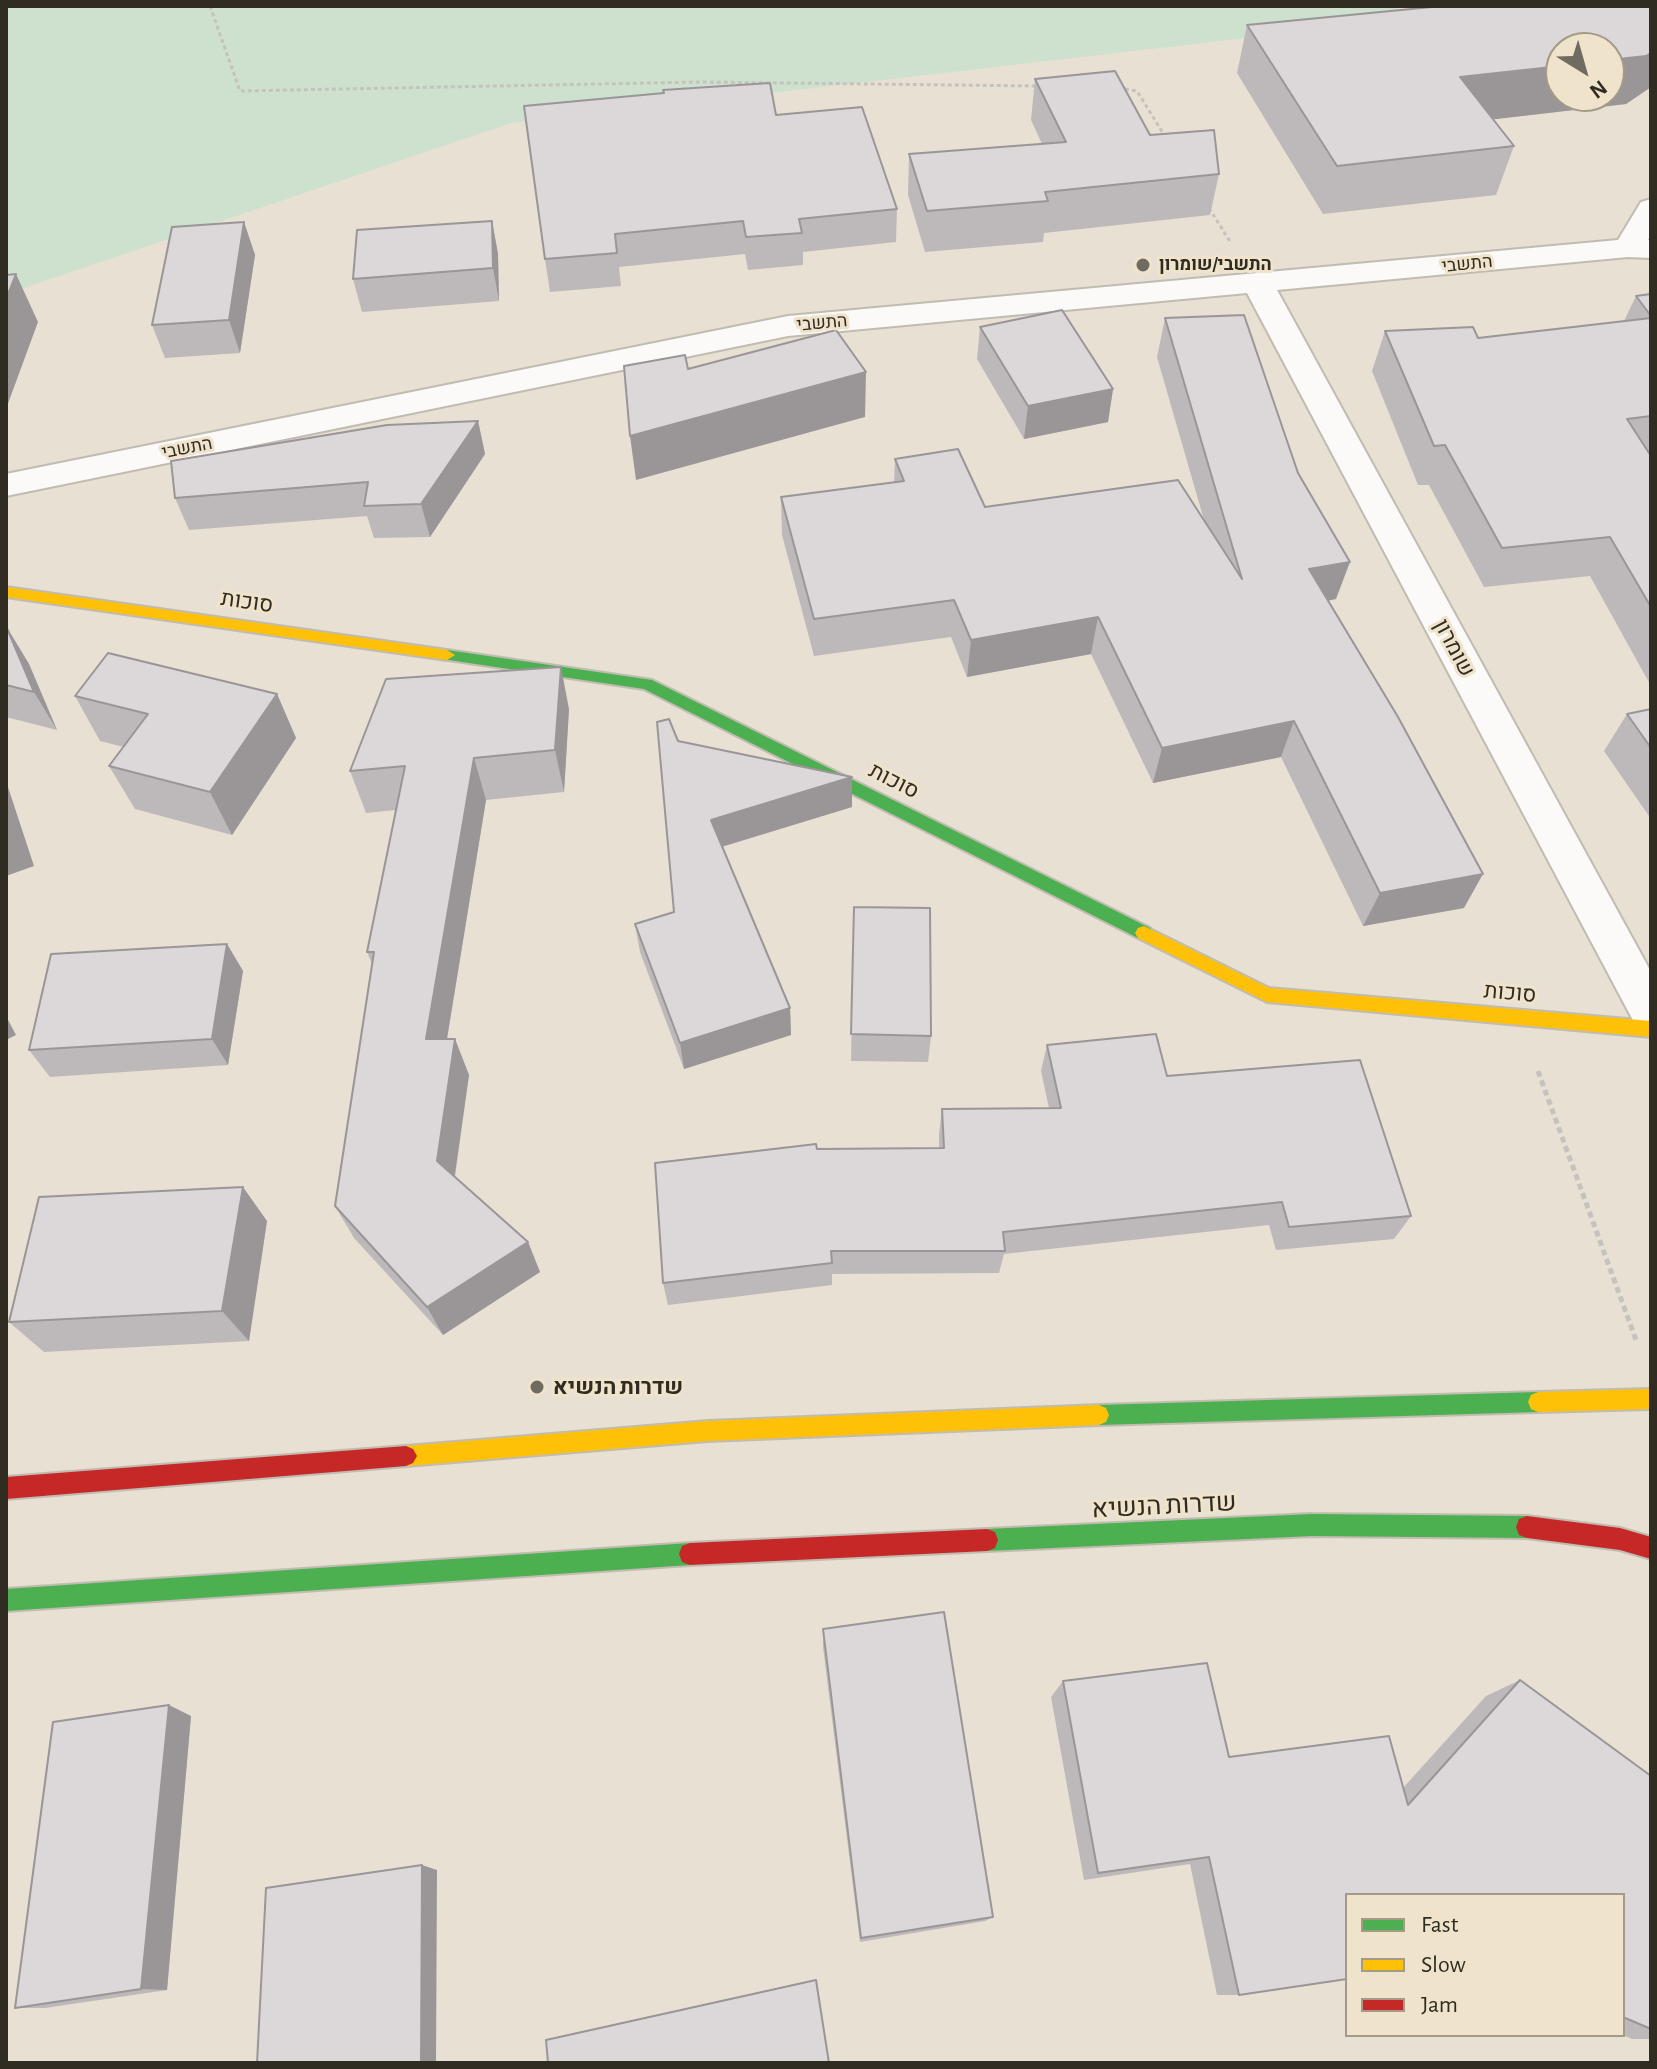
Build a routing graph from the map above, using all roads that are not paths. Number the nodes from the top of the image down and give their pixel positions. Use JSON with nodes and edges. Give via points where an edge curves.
{"nodes":[{"id":1,"x":1651,"y":208,"type":"edge"},
{"id":2,"x":1639,"y":248,"type":"edge"},
{"id":3,"x":1258,"y":284,"type":"junction"},
{"id":4,"x":6,"y":485,"type":"edge"},
{"id":5,"x":6,"y":592,"type":"edge"},
{"id":6,"x":1651,"y":1013,"type":"edge"},
{"id":7,"x":1651,"y":1029,"type":"edge"},
{"id":8,"x":1651,"y":1399,"type":"edge"},
{"id":9,"x":6,"y":1488,"type":"edge"},
{"id":10,"x":1651,"y":1548,"type":"edge"},
{"id":11,"x":6,"y":1600,"type":"edge"}],
"edges":[{"from":1,"to":2,"type":"street"},
{"from":2,"to":3,"type":"street","name":"התשבי"},
{"from":3,"to":4,"type":"street","name":"התשבי","via":[[788,326]]},
{"from":3,"to":6,"type":"street","name":"שומרון"},
{"from":5,"to":7,"type":"street","name":"סוכות","via":[[647,684],[1267,995]]},
{"from":8,"to":9,"type":"street","via":[[1291,1407],[708,1431]]},
{"from":10,"to":11,"type":"street","name":"שדרות הנשיא","via":[[1540,1527],[1312,1525],[719,1552]]}]}
